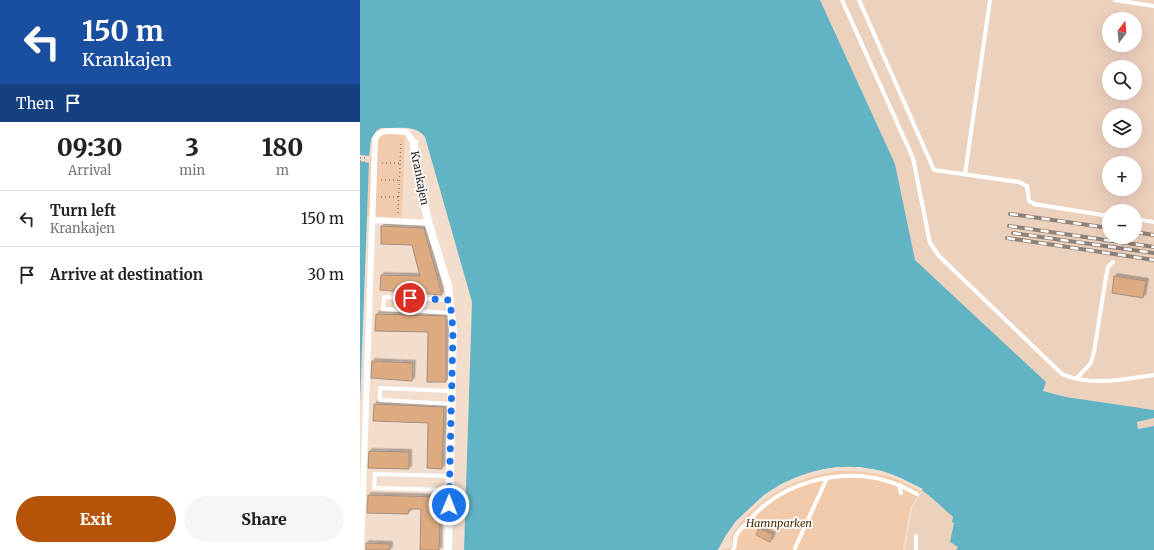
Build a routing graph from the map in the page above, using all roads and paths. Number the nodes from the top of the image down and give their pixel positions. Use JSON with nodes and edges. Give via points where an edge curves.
{"nodes":[{"id":1,"x":842,"y":0,"type":"edge"},
{"id":2,"x":859,"y":0,"type":"edge"},
{"id":3,"x":990,"y":0,"type":"edge"},
{"id":4,"x":1115,"y":0,"type":"edge"},
{"id":5,"x":1154,"y":6,"type":"edge"},
{"id":6,"x":401,"y":141,"type":"dead end"},
{"id":7,"x":414,"y":143,"type":"joint"},
{"id":8,"x":400,"y":158,"type":"junction"},
{"id":9,"x":404,"y":158,"type":"dead end"},
{"id":10,"x":374,"y":163,"type":"junction"},
{"id":11,"x":400,"y":163,"type":"junction"},
{"id":12,"x":965,"y":174,"type":"junction"},
{"id":13,"x":374,"y":180,"type":"junction"},
{"id":14,"x":399,"y":180,"type":"junction"},
{"id":15,"x":373,"y":197,"type":"junction"},
{"id":16,"x":399,"y":197,"type":"junction"},
{"id":17,"x":392,"y":215,"type":"dead end"},
{"id":18,"x":1102,"y":215,"type":"edge"},
{"id":19,"x":372,"y":220,"type":"junction"},
{"id":20,"x":1142,"y":220,"type":"edge"},
{"id":21,"x":1154,"y":222,"type":"edge"},
{"id":22,"x":429,"y":223,"type":"junction"},
{"id":23,"x":1113,"y":262,"type":"dead end"},
{"id":24,"x":450,"y":300,"type":"junction"},
{"id":25,"x":451,"y":313,"type":"junction"},
{"id":26,"x":1154,"y":375,"type":"edge"},
{"id":27,"x":1077,"y":378,"type":"junction"},
{"id":28,"x":452,"y":391,"type":"junction"},
{"id":29,"x":452,"y":404,"type":"junction"},
{"id":30,"x":449,"y":476,"type":"junction"},
{"id":31,"x":827,"y":478,"type":"junction"},
{"id":32,"x":899,"y":485,"type":"junction"},
{"id":33,"x":449,"y":490,"type":"junction"},
{"id":34,"x":901,"y":492,"type":"dead end"},
{"id":35,"x":917,"y":494,"type":"dead end"},
{"id":36,"x":916,"y":536,"type":"dead end"},
{"id":37,"x":795,"y":548,"type":"dead end"},
{"id":38,"x":361,"y":550,"type":"edge"},
{"id":39,"x":448,"y":550,"type":"edge"},
{"id":40,"x":733,"y":550,"type":"edge"},
{"id":41,"x":916,"y":550,"type":"edge"}],
"edges":[{"from":1,"to":27,"type":"lane","via":[[913,158],[930,243],[939,256],[1062,374]]},
{"from":2,"to":12,"type":"lane","via":[[934,170]]},
{"from":3,"to":12,"type":"lane"},
{"from":4,"to":5,"type":"lane"},
{"from":6,"to":8,"type":"path"},
{"from":7,"to":10,"type":"street","name":"Krankajen","via":[[407,132],[379,133],[375,140]]},
{"from":7,"to":22,"type":"street","name":"Krankajen","via":[[416,166]]},
{"from":8,"to":9,"type":"path"},
{"from":8,"to":11,"type":"path"},
{"from":10,"to":11,"type":"path"},
{"from":10,"to":13,"type":"street","name":"Krankajen"},
{"from":11,"to":14,"type":"path"},
{"from":12,"to":18,"type":"lane","via":[[1019,182],[1027,186],[1028,201],[1034,204]]},
{"from":13,"to":14,"type":"path"},
{"from":13,"to":15,"type":"street","name":"Krankajen"},
{"from":14,"to":16,"type":"path"},
{"from":15,"to":16,"type":"path"},
{"from":15,"to":19,"type":"street","name":"Krankajen"},
{"from":16,"to":17,"type":"path","via":[[398,215]]},
{"from":19,"to":22,"type":"street","name":"Krankajen"},
{"from":19,"to":38,"type":"street","name":"Krankajen"},
{"from":20,"to":21,"type":"lane"},
{"from":22,"to":24,"type":"street","name":"Krankajen"},
{"from":23,"to":27,"type":"lane","via":[[1108,267],[1106,276],[1091,363]]},
{"from":24,"to":25,"type":"street","name":"Krankajen"},
{"from":24,"to":25,"type":"lane","via":[[384,297],[383,309]]},
{"from":25,"to":28,"type":"street","name":"Krankajen"},
{"from":26,"to":27,"type":"lane","via":[[1116,380]]},
{"from":28,"to":29,"type":"street","name":"Krankajen"},
{"from":28,"to":29,"type":"lane","via":[[380,388],[380,400]]},
{"from":29,"to":30,"type":"street","name":"Krankajen"},
{"from":30,"to":33,"type":"street","name":"Krankajen"},
{"from":30,"to":33,"type":"lane","via":[[375,474],[374,488]]},
{"from":31,"to":32,"type":"lane","via":[[862,476]]},
{"from":31,"to":37,"type":"lane"},
{"from":31,"to":40,"type":"lane","via":[[802,485],[772,500],[744,525],[735,540]]},
{"from":32,"to":34,"type":"lane"},
{"from":32,"to":35,"type":"lane"},
{"from":33,"to":39,"type":"street","name":"Krankajen"},
{"from":36,"to":41,"type":"lane"}]}
